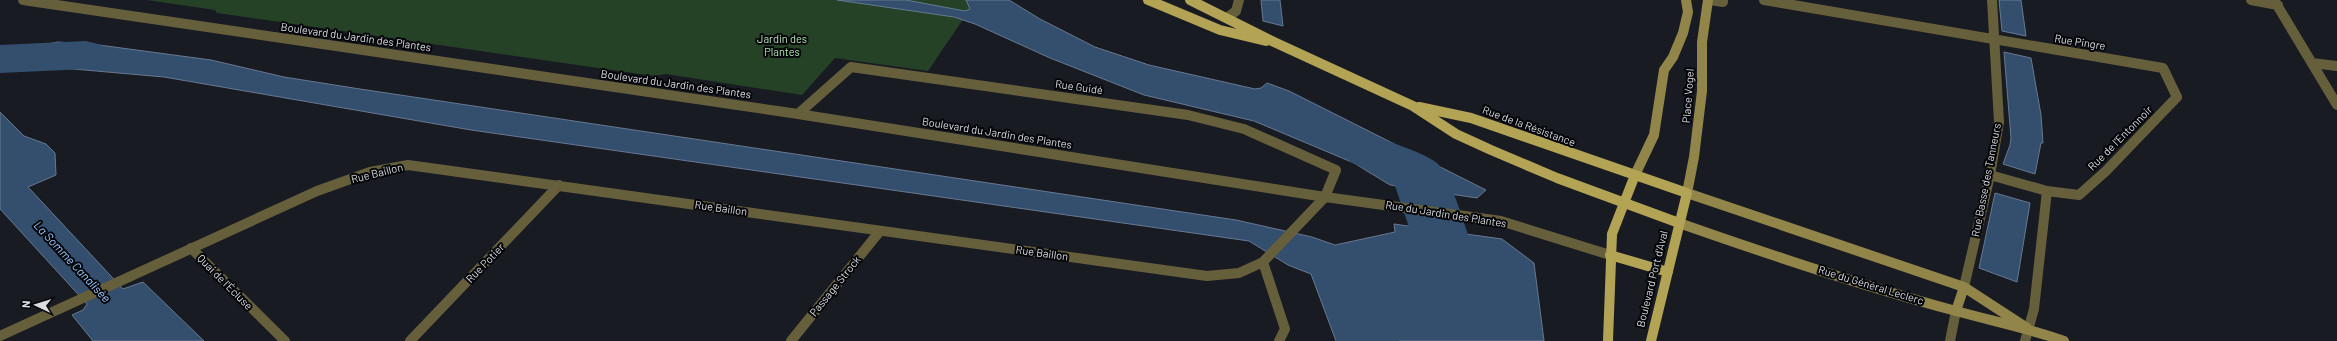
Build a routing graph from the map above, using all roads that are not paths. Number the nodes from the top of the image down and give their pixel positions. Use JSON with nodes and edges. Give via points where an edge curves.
{"nodes":[{"id":1,"x":23,"y":0,"type":"edge"},
{"id":2,"x":1148,"y":0,"type":"edge"},
{"id":3,"x":1190,"y":0,"type":"edge"},
{"id":4,"x":1239,"y":0,"type":"edge"},
{"id":5,"x":1686,"y":0,"type":"edge"},
{"id":6,"x":1709,"y":0,"type":"edge"},
{"id":7,"x":1723,"y":0,"type":"edge"},
{"id":8,"x":1764,"y":0,"type":"edge"},
{"id":9,"x":1992,"y":0,"type":"edge"},
{"id":10,"x":2251,"y":0,"type":"edge"},
{"id":11,"x":2276,"y":3,"type":"edge"},
{"id":12,"x":1227,"y":18,"type":"junction"},
{"id":13,"x":1994,"y":40,"type":"junction"},
{"id":14,"x":1274,"y":42,"type":"junction"},
{"id":15,"x":2312,"y":63,"type":"junction"},
{"id":16,"x":2337,"y":66,"type":"edge"},
{"id":17,"x":2162,"y":68,"type":"joint"},
{"id":18,"x":2337,"y":105,"type":"edge"},
{"id":19,"x":1413,"y":106,"type":"junction"},
{"id":20,"x":798,"y":114,"type":"junction"},
{"id":21,"x":1990,"y":175,"type":"junction"},
{"id":22,"x":1634,"y":176,"type":"junction"},
{"id":23,"x":559,"y":185,"type":"junction"},
{"id":24,"x":2047,"y":191,"type":"junction"},
{"id":25,"x":1687,"y":193,"type":"junction"},
{"id":26,"x":1326,"y":197,"type":"junction"},
{"id":27,"x":1623,"y":202,"type":"junction"},
{"id":28,"x":1679,"y":223,"type":"junction"},
{"id":29,"x":880,"y":231,"type":"junction"},
{"id":30,"x":191,"y":248,"type":"junction"},
{"id":31,"x":1610,"y":255,"type":"junction"},
{"id":32,"x":1263,"y":262,"type":"junction"},
{"id":33,"x":1668,"y":272,"type":"junction"},
{"id":34,"x":1964,"y":287,"type":"junction"},
{"id":35,"x":1956,"y":311,"type":"junction"},
{"id":36,"x":2027,"y":328,"type":"junction"},
{"id":37,"x":0,"y":336,"type":"edge"},
{"id":38,"x":285,"y":341,"type":"edge"},
{"id":39,"x":410,"y":341,"type":"edge"},
{"id":40,"x":791,"y":341,"type":"edge"},
{"id":41,"x":1279,"y":341,"type":"edge"},
{"id":42,"x":1608,"y":341,"type":"edge"},
{"id":43,"x":1651,"y":341,"type":"edge"},
{"id":44,"x":1950,"y":341,"type":"edge"},
{"id":45,"x":2025,"y":341,"type":"edge"},
{"id":46,"x":2064,"y":341,"type":"edge"}],
"edges":[{"from":1,"to":20,"type":"street","name":"Boulevard du Jardin des Plantes"},
{"from":2,"to":14,"type":"main road","name":"Rue de la Résistance","via":[[1214,29]]},
{"from":3,"to":12,"type":"main road","name":"Rue de la Résistance"},
{"from":4,"to":12,"type":"street","via":[[1240,6],[1235,14]]},
{"from":5,"to":22,"type":"main road","name":"Place Vogel","via":[[1688,12],[1683,33],[1673,57],[1664,70],[1654,135]]},
{"from":6,"to":7,"type":"street"},
{"from":6,"to":25,"type":"main road","name":"Place Vogel","via":[[1702,42],[1702,91]]},
{"from":8,"to":13,"type":"street","name":"Rue Pingre"},
{"from":9,"to":13,"type":"street","name":"Rue Basse des Tanneurs"},
{"from":10,"to":11,"type":"street"},
{"from":11,"to":15,"type":"street"},
{"from":12,"to":14,"type":"main road","name":"Rue de la Résistance"},
{"from":13,"to":17,"type":"street","name":"Rue Pingre"},
{"from":13,"to":21,"type":"street","name":"Rue Basse des Tanneurs","via":[[1999,122]]},
{"from":14,"to":19,"type":"main road","name":"Rue de la Résistance"},
{"from":15,"to":16,"type":"street"},
{"from":15,"to":18,"type":"street"},
{"from":17,"to":24,"type":"street","name":"Rue de l'Entonnoir","via":[[2177,97],[2106,171],[2079,195]]},
{"from":19,"to":22,"type":"main road","name":"Rue de la Résistance","via":[[1471,118]]},
{"from":19,"to":27,"type":"main road","name":"Rue de la Résistance","via":[[1456,134],[1557,178]]},
{"from":20,"to":26,"type":"street","name":"Boulevard du Jardin des Plantes"},
{"from":20,"to":26,"type":"street","name":"Rue Guidé","via":[[851,67],[1188,115],[1244,129],[1336,170]]},
{"from":21,"to":24,"type":"street"},
{"from":21,"to":34,"type":"street","name":"Rue Basse des Tanneurs"},
{"from":22,"to":25,"type":"main road","name":"Rue de la Résistance"},
{"from":22,"to":27,"type":"main road"},
{"from":23,"to":29,"type":"street","name":"Rue Baillon"},
{"from":23,"to":30,"type":"street","name":"Rue Baillon","via":[[408,165],[370,172],[317,191]]},
{"from":23,"to":39,"type":"street","name":"Rue Potier"},
{"from":24,"to":36,"type":"street","via":[[2034,309]]},
{"from":25,"to":28,"type":"main road","name":"Boulevard Port d'Aval"},
{"from":25,"to":34,"type":"main road"},
{"from":26,"to":31,"type":"street","name":"Rue du Jardin des Plantes","via":[[1501,221]]},
{"from":26,"to":32,"type":"street"},
{"from":27,"to":28,"type":"main road","name":"Rue de la Résistance"},
{"from":27,"to":31,"type":"main road","via":[[1612,234]]},
{"from":28,"to":33,"type":"main road","name":"Boulevard Port d'Aval"},
{"from":28,"to":35,"type":"main road","name":"Rue du Général Leclerc","via":[[1741,245]]},
{"from":29,"to":32,"type":"street","name":"Rue Baillon","via":[[1208,276],[1239,273]]},
{"from":29,"to":40,"type":"street","name":"Passage Strock"},
{"from":30,"to":37,"type":"street","name":"Quai de l'Écluse"},
{"from":30,"to":38,"type":"street","name":"Quai de l'Écluse"},
{"from":31,"to":33,"type":"main road"},
{"from":31,"to":42,"type":"main road"},
{"from":32,"to":41,"type":"street","via":[[1285,329]]},
{"from":33,"to":43,"type":"main road","name":"Boulevard Port d'Aval"},
{"from":34,"to":35,"type":"main road"},
{"from":34,"to":36,"type":"main road"},
{"from":35,"to":36,"type":"main road","name":"Rue du Général Leclerc"},
{"from":35,"to":44,"type":"street"},
{"from":36,"to":45,"type":"street"},
{"from":36,"to":46,"type":"main road","name":"Rue du Général Leclerc"}]}
